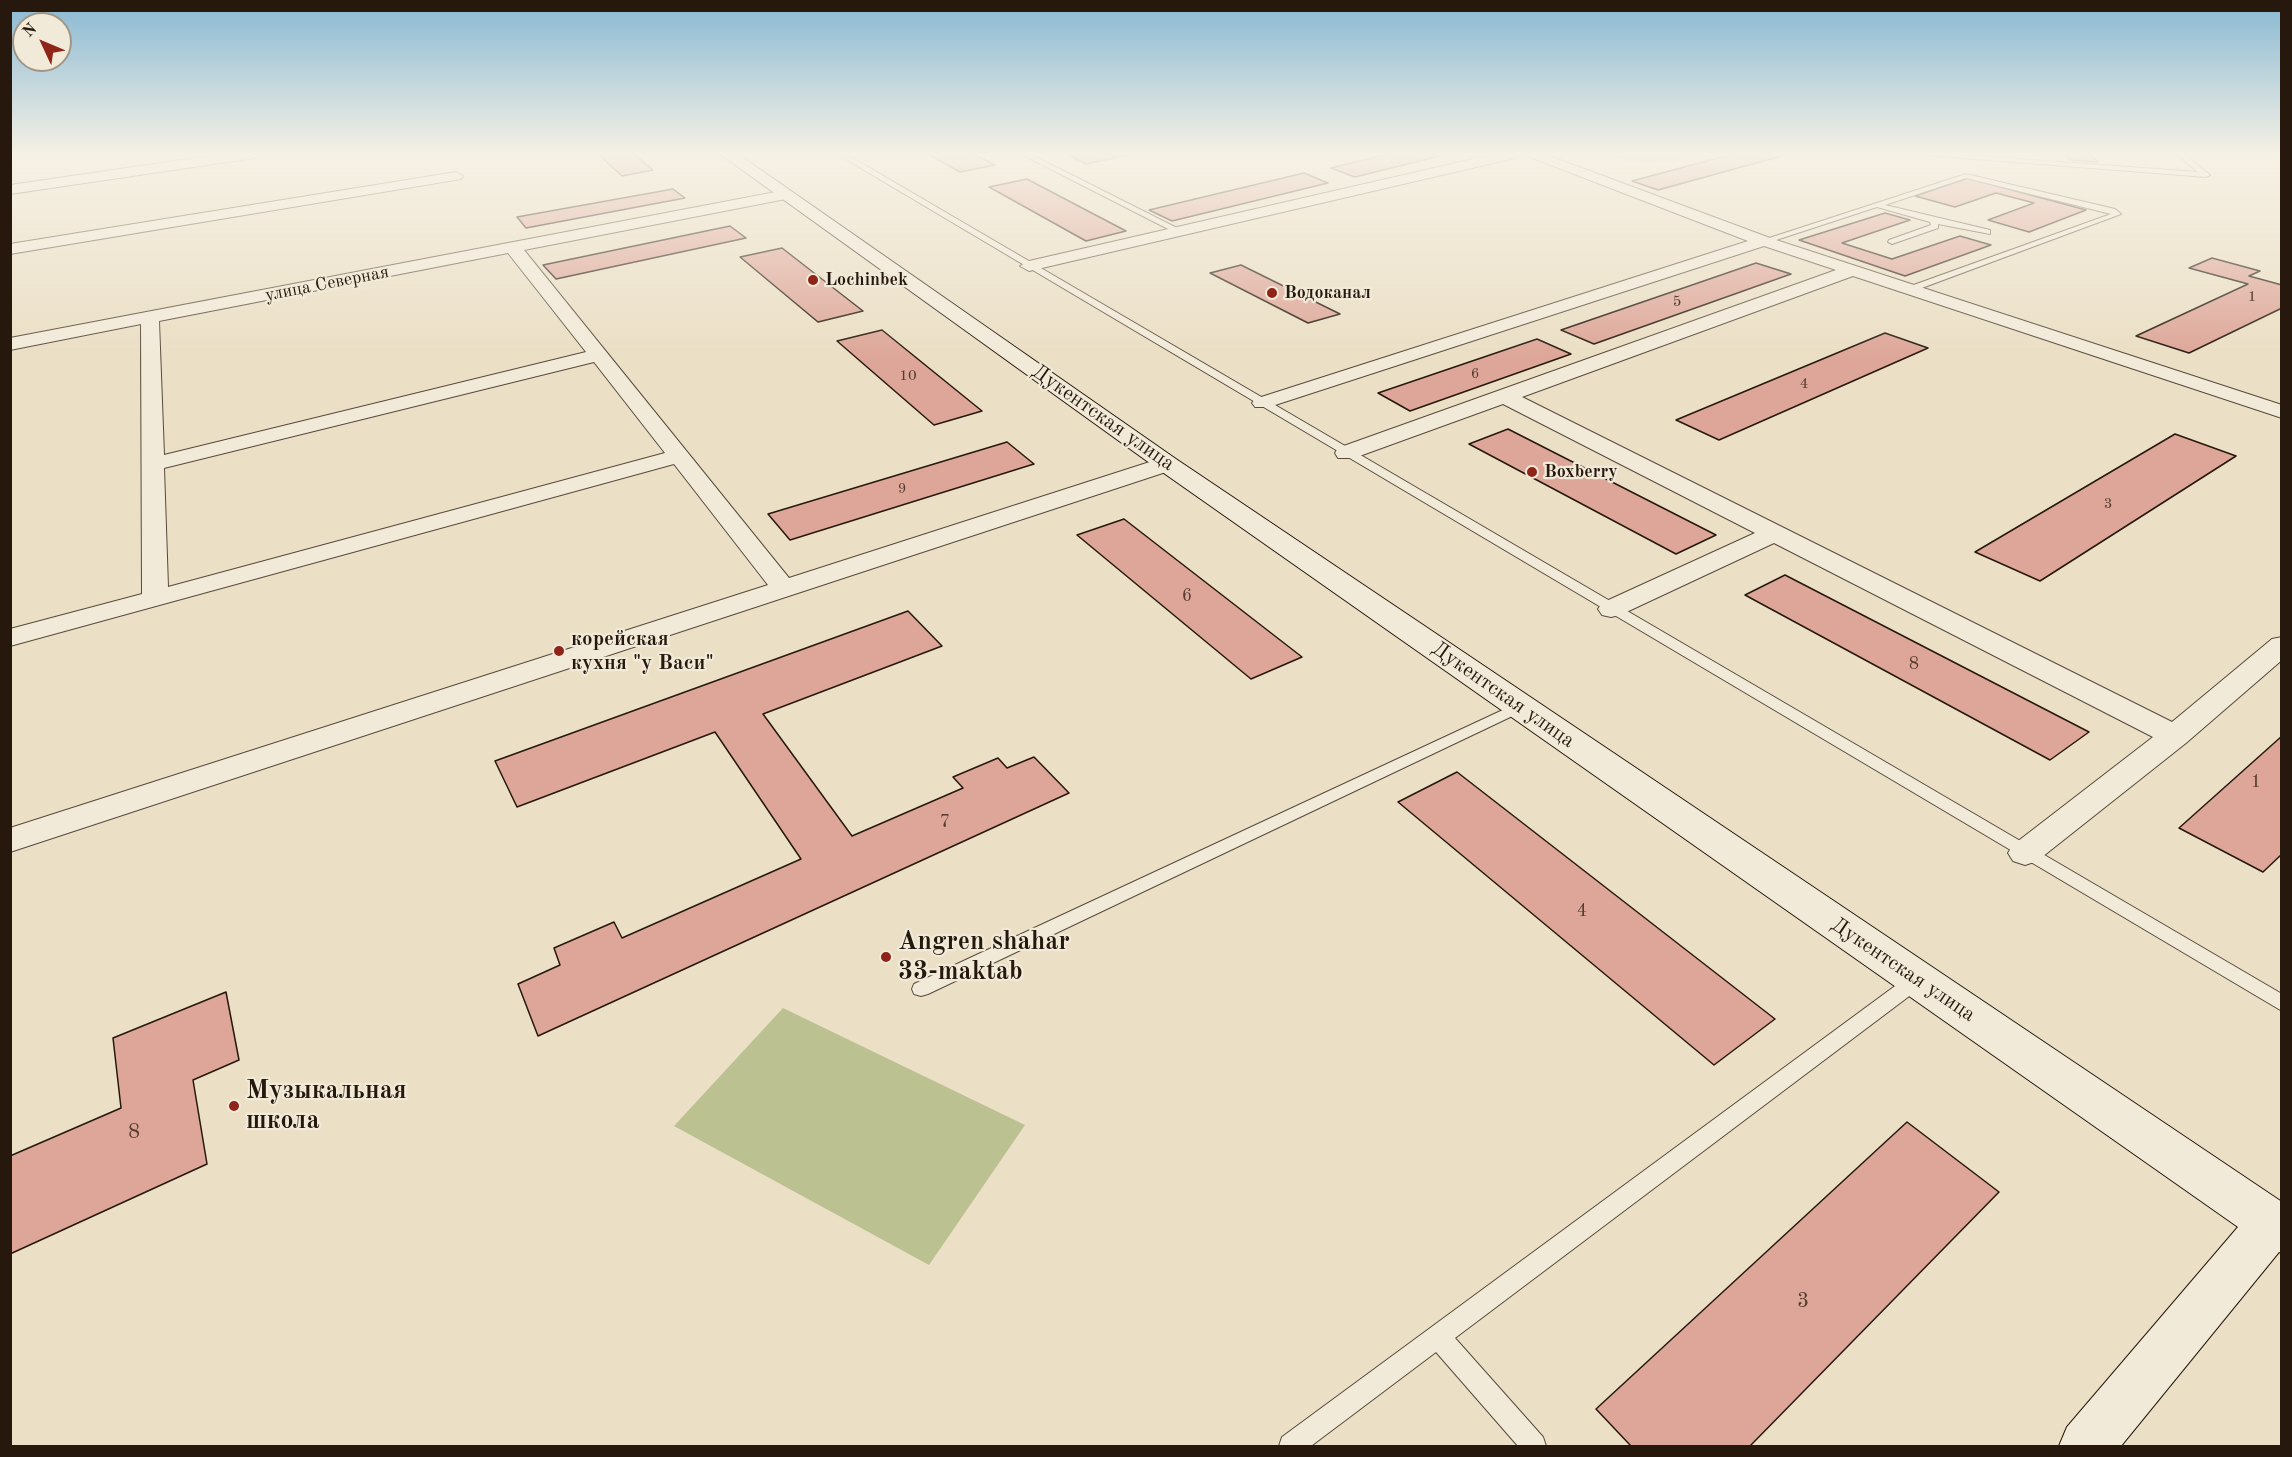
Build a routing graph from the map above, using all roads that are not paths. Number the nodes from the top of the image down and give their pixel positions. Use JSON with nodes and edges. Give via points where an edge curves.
{"nodes":[{"id":1,"x":175,"y":222,"type":"edge"},
{"id":2,"x":647,"y":222,"type":"edge"},
{"id":3,"x":824,"y":222,"type":"edge"},
{"id":4,"x":955,"y":222,"type":"edge"},
{"id":5,"x":1161,"y":222,"type":"edge"},
{"id":6,"x":1218,"y":222,"type":"edge"},
{"id":7,"x":1715,"y":222,"type":"edge"},
{"id":8,"x":1824,"y":222,"type":"edge"},
{"id":9,"x":1934,"y":222,"type":"edge"},
{"id":10,"x":1942,"y":222,"type":"edge"},
{"id":11,"x":2095,"y":222,"type":"edge"},
{"id":12,"x":1179,"y":231,"type":"junction"},
{"id":13,"x":1987,"y":232,"type":"dead end"},
{"id":14,"x":1764,"y":241,"type":"junction"},
{"id":15,"x":1892,"y":242,"type":"dead end"},
{"id":16,"x":513,"y":248,"type":"junction"},
{"id":17,"x":10,"y":249,"type":"edge"},
{"id":18,"x":1029,"y":266,"type":"junction"},
{"id":19,"x":1853,"y":270,"type":"junction"},
{"id":20,"x":1911,"y":289,"type":"junction"},
{"id":21,"x":150,"y":318,"type":"junction"},
{"id":22,"x":10,"y":344,"type":"edge"},
{"id":23,"x":598,"y":355,"type":"junction"},
{"id":24,"x":1504,"y":396,"type":"junction"},
{"id":25,"x":1262,"y":403,"type":"junction"},
{"id":26,"x":2282,"y":412,"type":"edge"},
{"id":27,"x":1346,"y":453,"type":"junction"},
{"id":28,"x":678,"y":456,"type":"junction"},
{"id":29,"x":153,"y":464,"type":"junction"},
{"id":30,"x":1167,"y":464,"type":"junction"},
{"id":31,"x":1775,"y":533,"type":"junction"},
{"id":32,"x":784,"y":588,"type":"junction"},
{"id":33,"x":155,"y":598,"type":"junction"},
{"id":34,"x":1611,"y":609,"type":"junction"},
{"id":35,"x":10,"y":638,"type":"edge"},
{"id":36,"x":2282,"y":645,"type":"edge"},
{"id":37,"x":1520,"y":707,"type":"junction"},
{"id":38,"x":2175,"y":736,"type":"junction"},
{"id":39,"x":10,"y":840,"type":"edge"},
{"id":40,"x":2025,"y":853,"type":"junction"},
{"id":41,"x":1918,"y":980,"type":"junction"},
{"id":42,"x":921,"y":989,"type":"dead end"},
{"id":43,"x":2282,"y":1004,"type":"edge"},
{"id":44,"x":2277,"y":1227,"type":"edge"},
{"id":45,"x":1438,"y":1337,"type":"junction"},
{"id":46,"x":1292,"y":1446,"type":"edge"},
{"id":47,"x":1534,"y":1446,"type":"edge"},
{"id":48,"x":2085,"y":1446,"type":"edge"}],
"edges":[{"from":1,"to":17,"type":"street"},
{"from":2,"to":16,"type":"street","name":"улица Северная"},
{"from":3,"to":30,"type":"main road","name":"Дукентская улица"},
{"from":4,"to":18,"type":"lane"},
{"from":5,"to":12,"type":"lane"},
{"from":6,"to":12,"type":"street"},
{"from":7,"to":14,"type":"street"},
{"from":8,"to":14,"type":"lane"},
{"from":9,"to":15,"type":"lane","via":[[1935,226]]},
{"from":10,"to":13,"type":"lane"},
{"from":11,"to":20,"type":"lane"},
{"from":12,"to":18,"type":"street"},
{"from":14,"to":19,"type":"street"},
{"from":14,"to":25,"type":"street"},
{"from":16,"to":21,"type":"street","name":"улица Северная"},
{"from":16,"to":23,"type":"street"},
{"from":18,"to":25,"type":"lane"},
{"from":19,"to":20,"type":"street"},
{"from":19,"to":24,"type":"street"},
{"from":20,"to":26,"type":"street"},
{"from":21,"to":22,"type":"street","name":"улица Северная"},
{"from":21,"to":29,"type":"street"},
{"from":23,"to":28,"type":"street"},
{"from":23,"to":29,"type":"street"},
{"from":24,"to":27,"type":"street"},
{"from":24,"to":31,"type":"street"},
{"from":25,"to":27,"type":"lane"},
{"from":27,"to":34,"type":"lane"},
{"from":28,"to":32,"type":"street"},
{"from":28,"to":33,"type":"street"},
{"from":29,"to":33,"type":"street"},
{"from":30,"to":32,"type":"street"},
{"from":30,"to":37,"type":"main road","name":"Дукентская улица"},
{"from":31,"to":34,"type":"street"},
{"from":31,"to":38,"type":"street"},
{"from":32,"to":39,"type":"street"},
{"from":33,"to":35,"type":"street"},
{"from":34,"to":40,"type":"lane"},
{"from":36,"to":38,"type":"street"},
{"from":37,"to":41,"type":"main road","name":"Дукентская улица"},
{"from":37,"to":42,"type":"lane"},
{"from":38,"to":40,"type":"street"},
{"from":40,"to":43,"type":"lane"},
{"from":41,"to":44,"type":"main road","name":"Дукентская улица"},
{"from":41,"to":45,"type":"lane"},
{"from":44,"to":48,"type":"main road"},
{"from":45,"to":46,"type":"lane"},
{"from":45,"to":47,"type":"lane"}]}
